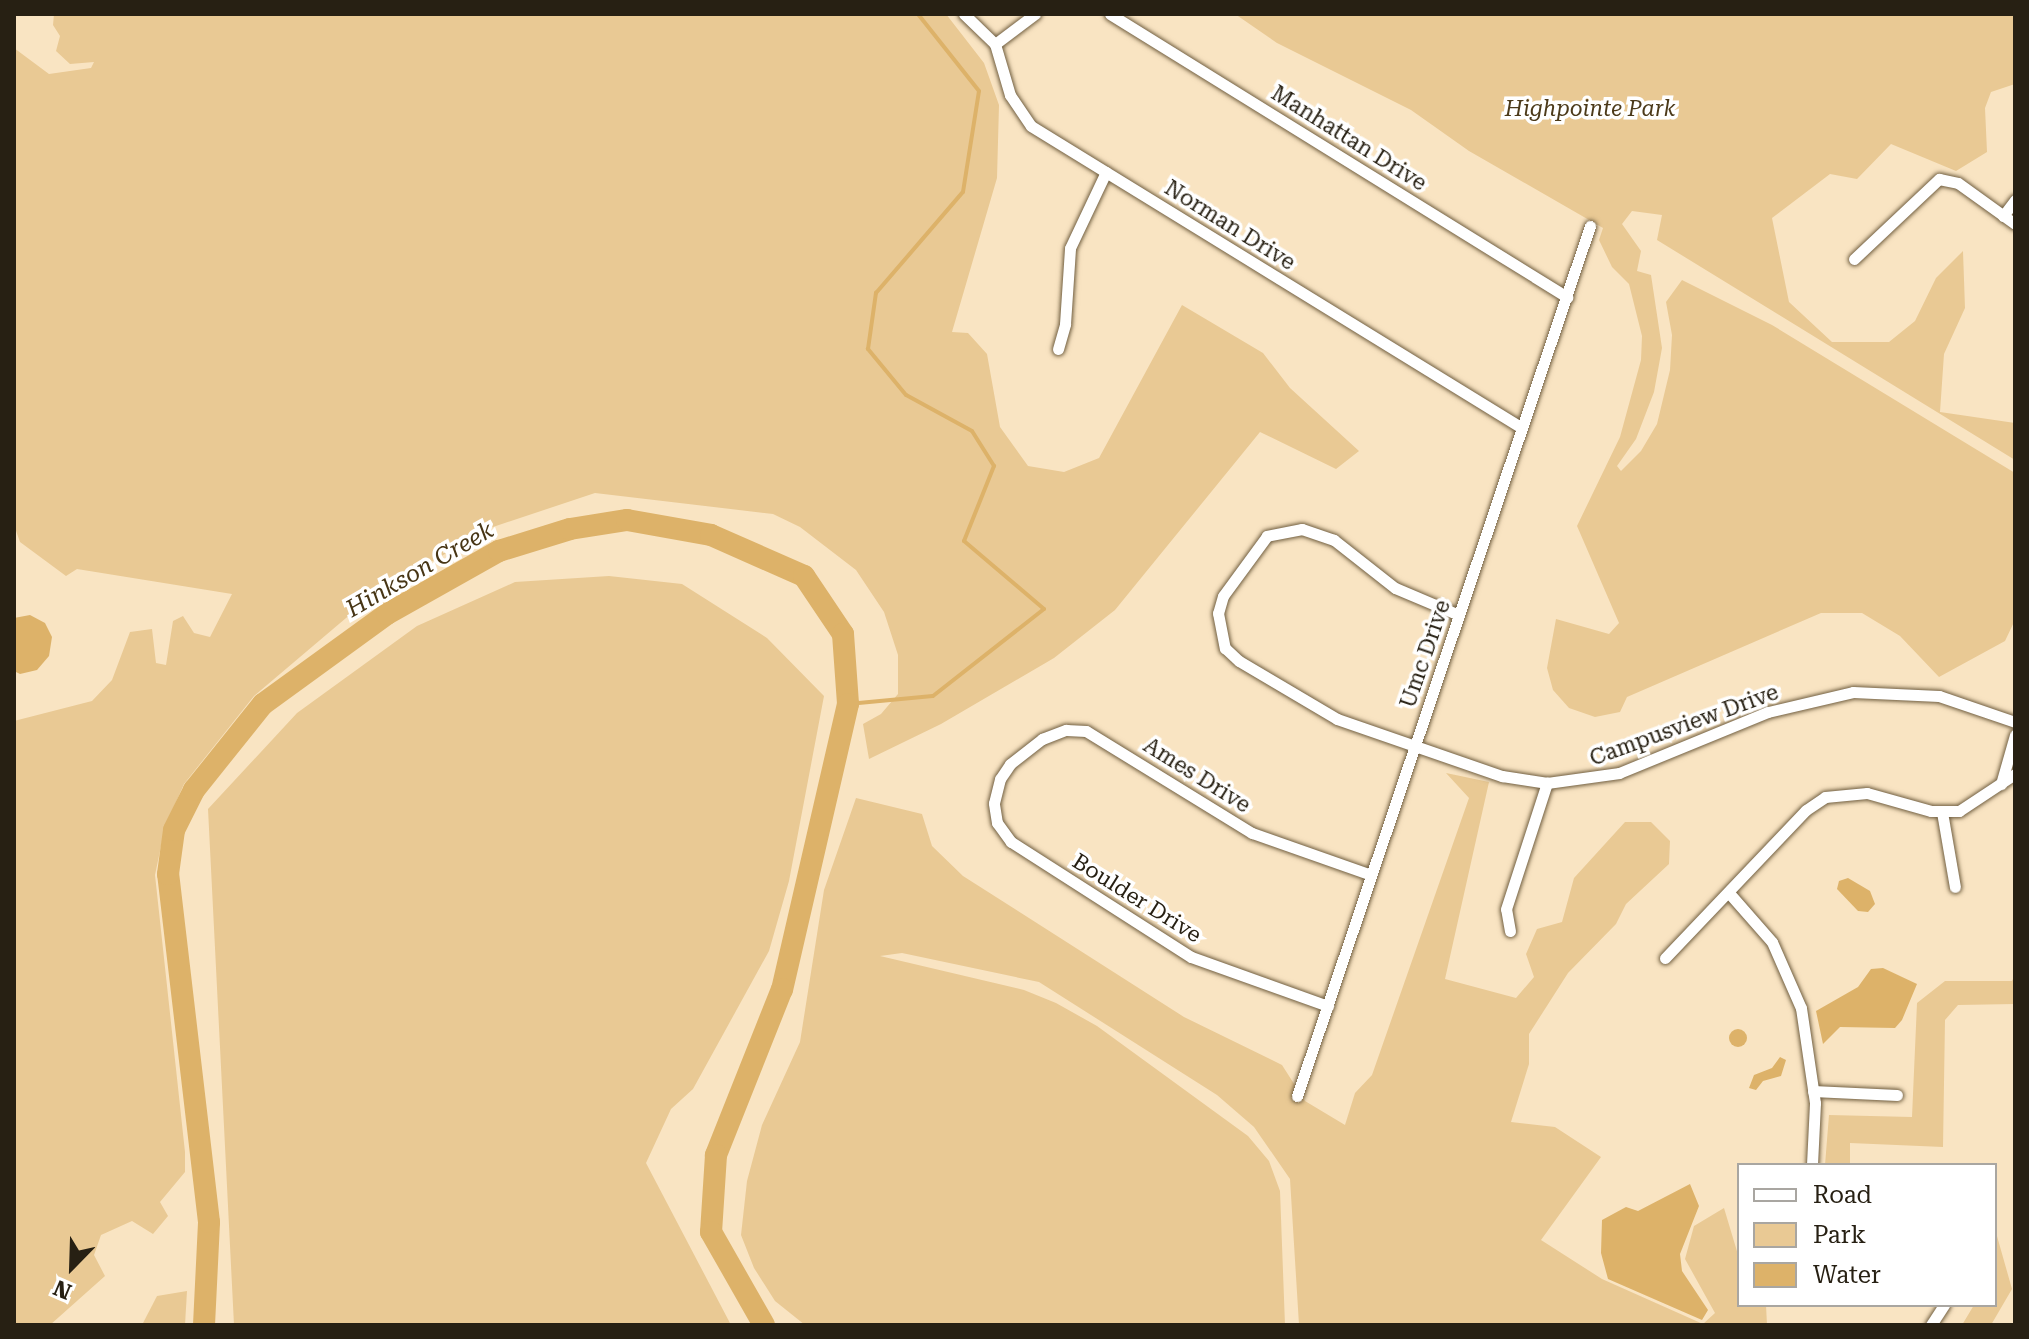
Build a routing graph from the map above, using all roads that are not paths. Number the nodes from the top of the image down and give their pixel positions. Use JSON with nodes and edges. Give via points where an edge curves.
{"nodes":[{"id":1,"x":964,"y":14,"type":"edge"},
{"id":2,"x":1035,"y":14,"type":"edge"},
{"id":3,"x":1110,"y":14,"type":"edge"},
{"id":4,"x":995,"y":44,"type":"junction"},
{"id":5,"x":1106,"y":172,"type":"junction"},
{"id":6,"x":2015,"y":200,"type":"edge"},
{"id":7,"x":2003,"y":216,"type":"junction"},
{"id":8,"x":2015,"y":224,"type":"edge"},
{"id":9,"x":1590,"y":226,"type":"dead end"},
{"id":10,"x":1854,"y":259,"type":"dead end"},
{"id":11,"x":1567,"y":297,"type":"junction"},
{"id":12,"x":1058,"y":349,"type":"dead end"},
{"id":13,"x":1522,"y":428,"type":"junction"},
{"id":14,"x":1459,"y":615,"type":"junction"},
{"id":15,"x":2015,"y":722,"type":"edge"},
{"id":16,"x":2015,"y":735,"type":"edge"},
{"id":17,"x":1414,"y":746,"type":"junction"},
{"id":18,"x":1010,"y":764,"type":"joint"},
{"id":19,"x":2015,"y":774,"type":"edge"},
{"id":20,"x":1547,"y":783,"type":"junction"},
{"id":21,"x":2001,"y":784,"type":"junction"},
{"id":22,"x":1942,"y":812,"type":"junction"},
{"id":23,"x":1371,"y":875,"type":"junction"},
{"id":24,"x":1955,"y":887,"type":"dead end"},
{"id":25,"x":1729,"y":893,"type":"junction"},
{"id":26,"x":1510,"y":931,"type":"dead end"},
{"id":27,"x":1665,"y":958,"type":"dead end"},
{"id":28,"x":1328,"y":1006,"type":"junction"},
{"id":29,"x":1813,"y":1091,"type":"junction"},
{"id":30,"x":1897,"y":1095,"type":"dead end"},
{"id":31,"x":1297,"y":1096,"type":"dead end"},
{"id":32,"x":1812,"y":1163,"type":"edge"},
{"id":33,"x":1943,"y":1307,"type":"edge"},
{"id":34,"x":1931,"y":1325,"type":"edge"}],
"edges":[{"from":1,"to":4,"type":"street","name":"Norman Drive"},
{"from":2,"to":4,"type":"street"},
{"from":3,"to":11,"type":"street","name":"Manhattan Drive"},
{"from":4,"to":5,"type":"street","name":"Norman Drive","via":[[1019,113],[1031,126]]},
{"from":5,"to":12,"type":"street","via":[[1070,248],[1065,324]]},
{"from":5,"to":13,"type":"street","name":"Norman Drive"},
{"from":6,"to":7,"type":"street"},
{"from":7,"to":8,"type":"street"},
{"from":7,"to":10,"type":"street","via":[[1958,183],[1939,179]]},
{"from":9,"to":11,"type":"street","name":"Umc Drive"},
{"from":11,"to":13,"type":"street","name":"Umc Drive"},
{"from":13,"to":14,"type":"street","name":"Umc Drive"},
{"from":14,"to":17,"type":"street","name":"Umc Drive"},
{"from":14,"to":17,"type":"street","name":"Campusview Drive","via":[[1408,596],[1334,540],[1302,529],[1267,536],[1223,596],[1219,633],[1239,661],[1337,719]]},
{"from":15,"to":20,"type":"street","name":"Campusview Drive","via":[[1939,696],[1853,692],[1768,712],[1619,773]]},
{"from":16,"to":21,"type":"street"},
{"from":17,"to":20,"type":"street","name":"Campusview Drive","via":[[1502,776]]},
{"from":17,"to":23,"type":"street","name":"Umc Drive"},
{"from":18,"to":23,"type":"street","name":"Ames Drive","via":[[1042,739],[1066,730],[1086,731],[1252,833]]},
{"from":18,"to":28,"type":"street","name":"Boulder Drive","via":[[994,803],[997,823],[1011,842],[1191,957]]},
{"from":19,"to":21,"type":"street"},
{"from":20,"to":26,"type":"street","via":[[1506,909]]},
{"from":21,"to":22,"type":"street","via":[[1976,803]]},
{"from":22,"to":24,"type":"street"},
{"from":22,"to":25,"type":"street","via":[[1867,793],[1825,797],[1806,810]]},
{"from":23,"to":28,"type":"street","name":"Umc Drive"},
{"from":25,"to":27,"type":"street"},
{"from":25,"to":29,"type":"street","via":[[1772,942],[1788,972],[1801,1008]]},
{"from":28,"to":31,"type":"street","name":"Umc Drive"},
{"from":29,"to":30,"type":"street"},
{"from":29,"to":32,"type":"street"},
{"from":33,"to":34,"type":"street"}]}
